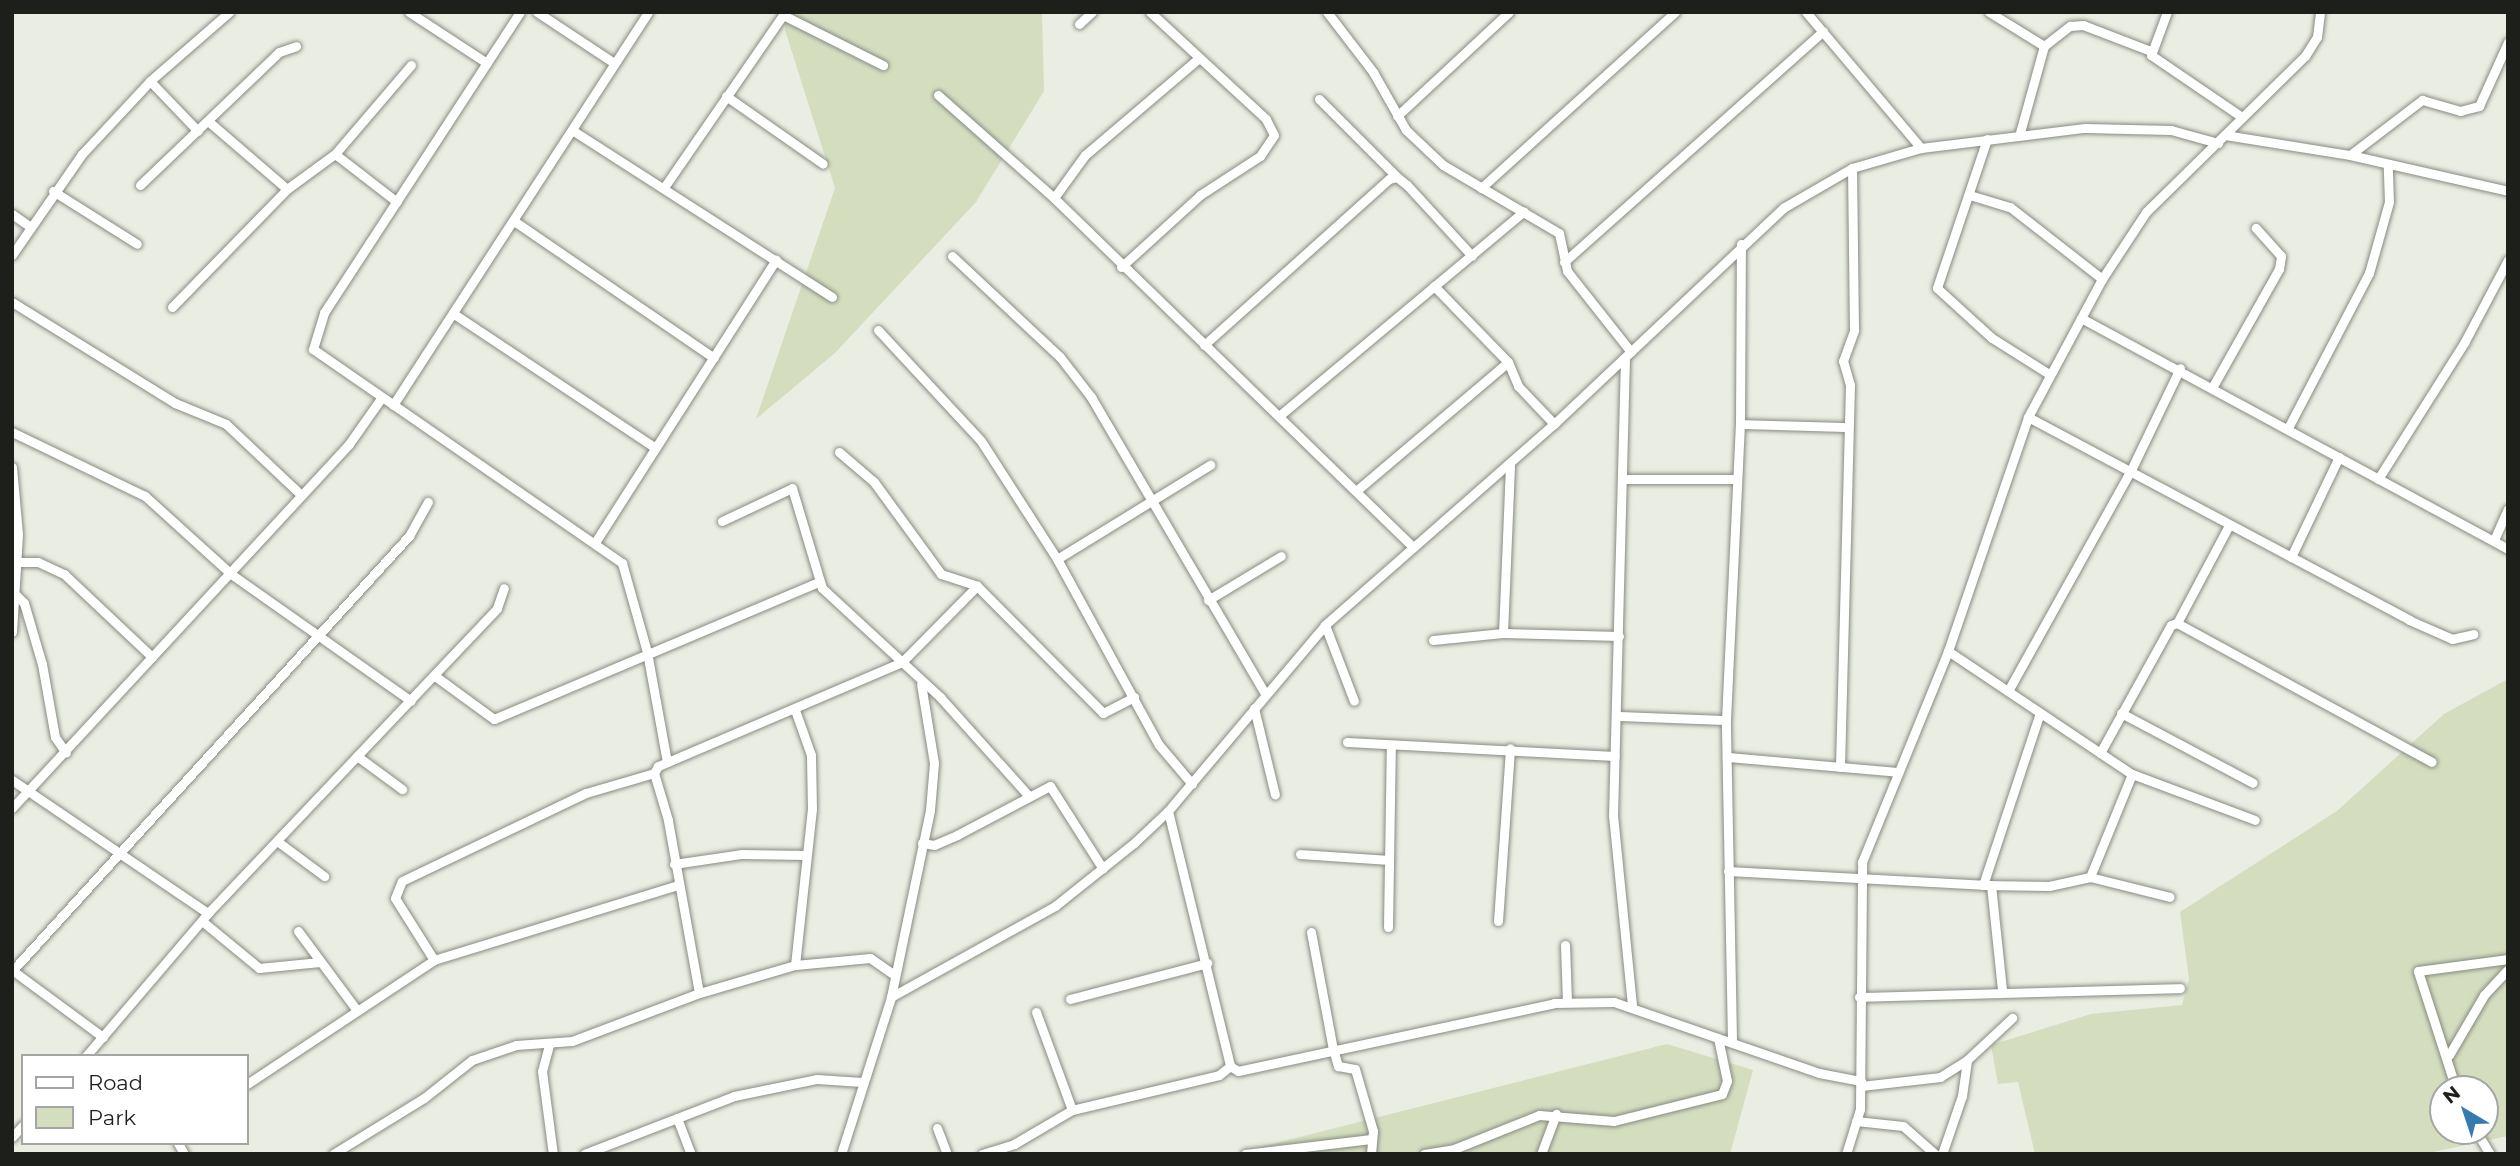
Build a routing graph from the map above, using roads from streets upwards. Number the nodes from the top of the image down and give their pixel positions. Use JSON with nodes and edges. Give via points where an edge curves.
{"nodes":[{"id":1,"x":229,"y":12,"type":"edge"},
{"id":2,"x":409,"y":12,"type":"edge"},
{"id":3,"x":520,"y":12,"type":"edge"},
{"id":4,"x":537,"y":12,"type":"edge"},
{"id":5,"x":648,"y":12,"type":"edge"},
{"id":6,"x":1092,"y":12,"type":"edge"},
{"id":7,"x":1150,"y":12,"type":"edge"},
{"id":8,"x":1509,"y":12,"type":"edge"},
{"id":9,"x":1675,"y":12,"type":"edge"},
{"id":10,"x":1806,"y":12,"type":"edge"},
{"id":11,"x":1989,"y":12,"type":"edge"},
{"id":12,"x":2167,"y":12,"type":"edge"},
{"id":13,"x":2320,"y":12,"type":"edge"},
{"id":14,"x":1334,"y":14,"type":"edge"},
{"id":15,"x":1079,"y":24,"type":"dead end"},
{"id":16,"x":1823,"y":32,"type":"junction"},
{"id":17,"x":2508,"y":42,"type":"edge"},
{"id":18,"x":296,"y":46,"type":"dead end"},
{"id":19,"x":2044,"y":46,"type":"junction"},
{"id":20,"x":2148,"y":50,"type":"junction"},
{"id":21,"x":1199,"y":58,"type":"junction"},
{"id":22,"x":487,"y":63,"type":"junction"},
{"id":23,"x":614,"y":64,"type":"junction"},
{"id":24,"x":411,"y":65,"type":"dead end"},
{"id":25,"x":883,"y":65,"type":"dead end"},
{"id":26,"x":150,"y":81,"type":"junction"},
{"id":27,"x":938,"y":95,"type":"dead end"},
{"id":28,"x":726,"y":96,"type":"junction"},
{"id":29,"x":1318,"y":99,"type":"dead end"},
{"id":30,"x":1397,"y":116,"type":"junction"},
{"id":31,"x":2242,"y":117,"type":"junction"},
{"id":32,"x":208,"y":121,"type":"junction"},
{"id":33,"x":572,"y":130,"type":"junction"},
{"id":34,"x":198,"y":131,"type":"junction"},
{"id":35,"x":2225,"y":135,"type":"junction"},
{"id":36,"x":2018,"y":136,"type":"junction"},
{"id":37,"x":1987,"y":139,"type":"junction"},
{"id":38,"x":2218,"y":143,"type":"junction"},
{"id":39,"x":1921,"y":148,"type":"junction"},
{"id":40,"x":335,"y":154,"type":"junction"},
{"id":41,"x":2350,"y":155,"type":"junction"},
{"id":42,"x":823,"y":164,"type":"dead end"},
{"id":43,"x":2388,"y":164,"type":"junction"},
{"id":44,"x":1852,"y":168,"type":"junction"},
{"id":45,"x":1397,"y":177,"type":"junction"},
{"id":46,"x":140,"y":185,"type":"dead end"},
{"id":47,"x":665,"y":186,"type":"junction"},
{"id":48,"x":1480,"y":188,"type":"junction"},
{"id":49,"x":287,"y":189,"type":"junction"},
{"id":50,"x":53,"y":191,"type":"junction"},
{"id":51,"x":2508,"y":191,"type":"edge"},
{"id":52,"x":1973,"y":196,"type":"junction"},
{"id":53,"x":1054,"y":198,"type":"junction"},
{"id":54,"x":397,"y":202,"type":"junction"},
{"id":55,"x":1524,"y":211,"type":"junction"},
{"id":56,"x":12,"y":214,"type":"edge"},
{"id":57,"x":514,"y":221,"type":"junction"},
{"id":58,"x":29,"y":226,"type":"junction"},
{"id":59,"x":2256,"y":228,"type":"dead end"},
{"id":60,"x":137,"y":244,"type":"dead end"},
{"id":61,"x":1741,"y":244,"type":"junction"},
{"id":62,"x":12,"y":255,"type":"edge"},
{"id":63,"x":952,"y":256,"type":"dead end"},
{"id":64,"x":1472,"y":256,"type":"junction"},
{"id":65,"x":776,"y":260,"type":"junction"},
{"id":66,"x":2508,"y":260,"type":"edge"},
{"id":67,"x":1564,"y":262,"type":"junction"},
{"id":68,"x":1121,"y":267,"type":"junction"},
{"id":69,"x":2102,"y":279,"type":"junction"},
{"id":70,"x":1434,"y":286,"type":"junction"},
{"id":71,"x":832,"y":297,"type":"dead end"},
{"id":72,"x":12,"y":302,"type":"edge"},
{"id":73,"x":172,"y":307,"type":"dead end"},
{"id":74,"x":454,"y":314,"type":"junction"},
{"id":75,"x":2081,"y":318,"type":"junction"},
{"id":76,"x":878,"y":330,"type":"dead end"},
{"id":77,"x":1205,"y":345,"type":"junction"},
{"id":78,"x":1628,"y":355,"type":"junction"},
{"id":79,"x":714,"y":358,"type":"junction"},
{"id":80,"x":1507,"y":362,"type":"junction"},
{"id":81,"x":2180,"y":368,"type":"junction"},
{"id":82,"x":2049,"y":374,"type":"junction"},
{"id":83,"x":2213,"y":386,"type":"junction"},
{"id":84,"x":382,"y":397,"type":"junction"},
{"id":85,"x":393,"y":405,"type":"junction"},
{"id":86,"x":1279,"y":416,"type":"junction"},
{"id":87,"x":2028,"y":417,"type":"junction"},
{"id":88,"x":1554,"y":424,"type":"junction"},
{"id":89,"x":1740,"y":424,"type":"junction"},
{"id":90,"x":1849,"y":427,"type":"junction"},
{"id":91,"x":2288,"y":428,"type":"junction"},
{"id":92,"x":12,"y":432,"type":"edge"},
{"id":93,"x":656,"y":448,"type":"junction"},
{"id":94,"x":839,"y":452,"type":"dead end"},
{"id":95,"x":2339,"y":457,"type":"junction"},
{"id":96,"x":1510,"y":463,"type":"junction"},
{"id":97,"x":1210,"y":465,"type":"dead end"},
{"id":98,"x":12,"y":467,"type":"edge"},
{"id":99,"x":2131,"y":470,"type":"junction"},
{"id":100,"x":1624,"y":479,"type":"junction"},
{"id":101,"x":1736,"y":479,"type":"junction"},
{"id":102,"x":2378,"y":479,"type":"junction"},
{"id":103,"x":1356,"y":491,"type":"junction"},
{"id":104,"x":300,"y":494,"type":"junction"},
{"id":105,"x":1153,"y":501,"type":"junction"},
{"id":106,"x":428,"y":502,"type":"dead end"},
{"id":107,"x":2508,"y":509,"type":"edge"},
{"id":108,"x":722,"y":521,"type":"dead end"},
{"id":109,"x":2229,"y":525,"type":"junction"},
{"id":110,"x":2494,"y":540,"type":"junction"},
{"id":111,"x":596,"y":541,"type":"junction"},
{"id":112,"x":1413,"y":547,"type":"junction"},
{"id":113,"x":2508,"y":549,"type":"edge"},
{"id":114,"x":1282,"y":556,"type":"dead end"},
{"id":115,"x":2291,"y":557,"type":"junction"},
{"id":116,"x":1057,"y":559,"type":"junction"},
{"id":117,"x":18,"y":562,"type":"junction"},
{"id":118,"x":231,"y":574,"type":"junction"},
{"id":119,"x":818,"y":582,"type":"junction"},
{"id":120,"x":976,"y":586,"type":"junction"},
{"id":121,"x":504,"y":588,"type":"dead end"},
{"id":122,"x":16,"y":595,"type":"junction"},
{"id":123,"x":1208,"y":600,"type":"junction"},
{"id":124,"x":2177,"y":623,"type":"junction"},
{"id":125,"x":1325,"y":625,"type":"junction"},
{"id":126,"x":12,"y":632,"type":"edge"},
{"id":127,"x":1503,"y":632,"type":"junction"},
{"id":128,"x":2473,"y":634,"type":"dead end"},
{"id":129,"x":320,"y":635,"type":"junction"},
{"id":130,"x":1619,"y":636,"type":"junction"},
{"id":131,"x":1433,"y":640,"type":"dead end"},
{"id":132,"x":1948,"y":651,"type":"junction"},
{"id":133,"x":648,"y":653,"type":"junction"},
{"id":134,"x":152,"y":657,"type":"junction"},
{"id":135,"x":902,"y":662,"type":"junction"},
{"id":136,"x":435,"y":676,"type":"junction"},
{"id":137,"x":921,"y":684,"type":"junction"},
{"id":138,"x":2008,"y":691,"type":"junction"},
{"id":139,"x":1265,"y":694,"type":"junction"},
{"id":140,"x":1134,"y":698,"type":"junction"},
{"id":141,"x":411,"y":701,"type":"junction"},
{"id":142,"x":1354,"y":701,"type":"dead end"},
{"id":143,"x":1254,"y":709,"type":"junction"},
{"id":144,"x":795,"y":710,"type":"junction"},
{"id":145,"x":2040,"y":713,"type":"junction"},
{"id":146,"x":2121,"y":713,"type":"junction"},
{"id":147,"x":1617,"y":716,"type":"junction"},
{"id":148,"x":1726,"y":720,"type":"junction"},
{"id":149,"x":1347,"y":742,"type":"dead end"},
{"id":150,"x":1391,"y":745,"type":"junction"},
{"id":151,"x":1510,"y":748,"type":"junction"},
{"id":152,"x":66,"y":753,"type":"junction"},
{"id":153,"x":2100,"y":753,"type":"junction"},
{"id":154,"x":357,"y":756,"type":"junction"},
{"id":155,"x":1615,"y":756,"type":"junction"},
{"id":156,"x":1727,"y":757,"type":"junction"},
{"id":157,"x":667,"y":762,"type":"junction"},
{"id":158,"x":2432,"y":762,"type":"dead end"},
{"id":159,"x":1840,"y":767,"type":"junction"},
{"id":160,"x":1898,"y":772,"type":"junction"},
{"id":161,"x":654,"y":773,"type":"junction"},
{"id":162,"x":2132,"y":774,"type":"junction"},
{"id":163,"x":12,"y":780,"type":"edge"},
{"id":164,"x":2252,"y":783,"type":"dead end"},
{"id":165,"x":1192,"y":784,"type":"junction"},
{"id":166,"x":402,"y":789,"type":"dead end"},
{"id":167,"x":30,"y":791,"type":"junction"},
{"id":168,"x":1027,"y":794,"type":"junction"},
{"id":169,"x":1275,"y":795,"type":"dead end"},
{"id":170,"x":12,"y":808,"type":"edge"},
{"id":171,"x":1168,"y":811,"type":"junction"},
{"id":172,"x":2255,"y":820,"type":"dead end"},
{"id":173,"x":277,"y":841,"type":"junction"},
{"id":174,"x":922,"y":843,"type":"junction"},
{"id":175,"x":121,"y":850,"type":"junction"},
{"id":176,"x":1300,"y":854,"type":"dead end"},
{"id":177,"x":806,"y":855,"type":"junction"},
{"id":178,"x":1389,"y":860,"type":"junction"},
{"id":179,"x":674,"y":864,"type":"junction"},
{"id":180,"x":1103,"y":869,"type":"junction"},
{"id":181,"x":1728,"y":871,"type":"junction"},
{"id":182,"x":324,"y":876,"type":"dead end"},
{"id":183,"x":1860,"y":877,"type":"junction"},
{"id":184,"x":2090,"y":877,"type":"junction"},
{"id":185,"x":678,"y":885,"type":"junction"},
{"id":186,"x":1987,"y":885,"type":"junction"},
{"id":187,"x":2170,"y":897,"type":"dead end"},
{"id":188,"x":205,"y":917,"type":"junction"},
{"id":189,"x":1498,"y":921,"type":"dead end"},
{"id":190,"x":1388,"y":927,"type":"dead end"},
{"id":191,"x":298,"y":931,"type":"dead end"},
{"id":192,"x":1311,"y":932,"type":"dead end"},
{"id":193,"x":1565,"y":945,"type":"dead end"},
{"id":194,"x":2508,"y":958,"type":"edge"},
{"id":195,"x":434,"y":960,"type":"junction"},
{"id":196,"x":320,"y":962,"type":"junction"},
{"id":197,"x":1207,"y":963,"type":"junction"},
{"id":198,"x":795,"y":965,"type":"junction"},
{"id":199,"x":2508,"y":969,"type":"edge"},
{"id":200,"x":12,"y":970,"type":"edge"},
{"id":201,"x":893,"y":974,"type":"junction"},
{"id":202,"x":2180,"y":988,"type":"dead end"},
{"id":203,"x":2002,"y":990,"type":"junction"},
{"id":204,"x":699,"y":993,"type":"junction"},
{"id":205,"x":891,"y":997,"type":"junction"},
{"id":206,"x":1859,"y":997,"type":"junction"},
{"id":207,"x":1070,"y":999,"type":"dead end"},
{"id":208,"x":1567,"y":1002,"type":"junction"},
{"id":209,"x":1632,"y":1004,"type":"junction"},
{"id":210,"x":356,"y":1009,"type":"junction"},
{"id":211,"x":1036,"y":1012,"type":"dead end"},
{"id":212,"x":2012,"y":1018,"type":"dead end"},
{"id":213,"x":103,"y":1037,"type":"junction"},
{"id":214,"x":1718,"y":1038,"type":"junction"},
{"id":215,"x":1732,"y":1040,"type":"junction"},
{"id":216,"x":549,"y":1045,"type":"junction"},
{"id":217,"x":1333,"y":1049,"type":"junction"},
{"id":218,"x":88,"y":1054,"type":"edge"},
{"id":219,"x":2449,"y":1055,"type":"junction"},
{"id":220,"x":1967,"y":1060,"type":"junction"},
{"id":221,"x":1230,"y":1066,"type":"junction"},
{"id":222,"x":2453,"y":1075,"type":"edge"},
{"id":223,"x":862,"y":1082,"type":"junction"},
{"id":224,"x":248,"y":1083,"type":"edge"},
{"id":225,"x":1861,"y":1083,"type":"junction"},
{"id":226,"x":1072,"y":1110,"type":"junction"},
{"id":227,"x":1556,"y":1114,"type":"junction"},
{"id":228,"x":677,"y":1118,"type":"junction"},
{"id":229,"x":1856,"y":1121,"type":"junction"},
{"id":230,"x":937,"y":1128,"type":"dead end"},
{"id":231,"x":1371,"y":1139,"type":"junction"},
{"id":232,"x":333,"y":1154,"type":"edge"},
{"id":233,"x":553,"y":1154,"type":"edge"},
{"id":234,"x":584,"y":1154,"type":"edge"},
{"id":235,"x":691,"y":1154,"type":"edge"},
{"id":236,"x":841,"y":1154,"type":"edge"},
{"id":237,"x":947,"y":1154,"type":"edge"},
{"id":238,"x":982,"y":1154,"type":"edge"},
{"id":239,"x":1245,"y":1154,"type":"edge"},
{"id":240,"x":1371,"y":1154,"type":"edge"},
{"id":241,"x":1424,"y":1154,"type":"edge"},
{"id":242,"x":1541,"y":1154,"type":"edge"},
{"id":243,"x":1846,"y":1154,"type":"edge"},
{"id":244,"x":1935,"y":1154,"type":"edge"},
{"id":245,"x":1942,"y":1154,"type":"edge"}],
"edges":[{"from":1,"to":26,"type":"street"},
{"from":2,"to":22,"type":"street"},
{"from":3,"to":22,"type":"street"},
{"from":4,"to":23,"type":"street"},
{"from":5,"to":23,"type":"street"},
{"from":6,"to":15,"type":"street"},
{"from":7,"to":21,"type":"street"},
{"from":8,"to":30,"type":"street"},
{"from":9,"to":48,"type":"street"},
{"from":10,"to":16,"type":"street"},
{"from":11,"to":19,"type":"street"},
{"from":12,"to":20,"type":"street"},
{"from":13,"to":31,"type":"street","via":[[2317,37],[2308,53]]},
{"from":14,"to":30,"type":"street"},
{"from":16,"to":39,"type":"street"},
{"from":16,"to":67,"type":"street"},
{"from":17,"to":41,"type":"street","via":[[2479,106],[2460,111],[2423,100]]},
{"from":18,"to":32,"type":"street","via":[[279,52]]},
{"from":19,"to":20,"type":"street","via":[[2070,26],[2083,25]]},
{"from":19,"to":36,"type":"street"},
{"from":20,"to":31,"type":"street"},
{"from":21,"to":53,"type":"street","via":[[1085,155]]},
{"from":21,"to":68,"type":"street","via":[[1266,119],[1274,135],[1260,156],[1200,195]]},
{"from":22,"to":54,"type":"street"},
{"from":23,"to":33,"type":"street"},
{"from":24,"to":40,"type":"street"},
{"from":25,"to":28,"type":"street","via":[[783,15]]},
{"from":26,"to":34,"type":"street"},
{"from":26,"to":50,"type":"street"},
{"from":27,"to":53,"type":"street"},
{"from":28,"to":42,"type":"street"},
{"from":28,"to":47,"type":"street"},
{"from":29,"to":45,"type":"street"},
{"from":30,"to":48,"type":"street","via":[[1443,165]]},
{"from":31,"to":35,"type":"street"},
{"from":32,"to":34,"type":"street"},
{"from":32,"to":49,"type":"street"},
{"from":33,"to":47,"type":"street"},
{"from":33,"to":57,"type":"street"},
{"from":34,"to":46,"type":"street"},
{"from":35,"to":38,"type":"street"},
{"from":35,"to":41,"type":"street"},
{"from":36,"to":37,"type":"street"},
{"from":36,"to":38,"type":"street","via":[[2085,128],[2171,130]]},
{"from":37,"to":39,"type":"street"},
{"from":37,"to":52,"type":"street"},
{"from":38,"to":69,"type":"street","via":[[2146,212]]},
{"from":39,"to":44,"type":"street"},
{"from":40,"to":49,"type":"street"},
{"from":40,"to":54,"type":"street"},
{"from":41,"to":43,"type":"street"},
{"from":43,"to":51,"type":"street"},
{"from":43,"to":91,"type":"street","via":[[2389,202],[2369,272]]},
{"from":44,"to":61,"type":"street","via":[[1815,186]]},
{"from":44,"to":90,"type":"street","via":[[1854,330],[1843,361],[1850,385]]},
{"from":45,"to":64,"type":"street"},
{"from":45,"to":77,"type":"street","via":[[1389,179]]},
{"from":47,"to":65,"type":"street"},
{"from":48,"to":55,"type":"street"},
{"from":49,"to":73,"type":"street"},
{"from":50,"to":58,"type":"street"},
{"from":50,"to":60,"type":"street"},
{"from":52,"to":69,"type":"street","via":[[2010,207]]},
{"from":52,"to":82,"type":"street","via":[[1939,294],[1992,338]]},
{"from":53,"to":68,"type":"street"},
{"from":54,"to":84,"type":"street","via":[[312,339],[320,357]]},
{"from":55,"to":64,"type":"street"},
{"from":55,"to":67,"type":"street","via":[[1559,233]]},
{"from":56,"to":58,"type":"street"},
{"from":57,"to":74,"type":"street"},
{"from":57,"to":79,"type":"street"},
{"from":58,"to":62,"type":"street"},
{"from":59,"to":83,"type":"street","via":[[2281,256],[2279,269]]},
{"from":61,"to":78,"type":"street"},
{"from":61,"to":89,"type":"street"},
{"from":63,"to":105,"type":"street","via":[[1060,357]]},
{"from":64,"to":70,"type":"street"},
{"from":65,"to":71,"type":"street"},
{"from":65,"to":79,"type":"street"},
{"from":66,"to":102,"type":"street","via":[[2464,343]]},
{"from":67,"to":78,"type":"street"},
{"from":68,"to":77,"type":"street"},
{"from":69,"to":75,"type":"street"},
{"from":70,"to":80,"type":"street"},
{"from":70,"to":86,"type":"street"},
{"from":72,"to":104,"type":"street","via":[[175,403],[226,424]]},
{"from":74,"to":85,"type":"street"},
{"from":74,"to":93,"type":"street"},
{"from":75,"to":81,"type":"street"},
{"from":75,"to":82,"type":"street"},
{"from":76,"to":116,"type":"street","via":[[981,441]]},
{"from":77,"to":86,"type":"street"},
{"from":78,"to":88,"type":"street"},
{"from":78,"to":100,"type":"street"},
{"from":79,"to":93,"type":"street"},
{"from":80,"to":88,"type":"street","via":[[1517,386]]},
{"from":80,"to":103,"type":"street"},
{"from":81,"to":83,"type":"street"},
{"from":81,"to":99,"type":"street"},
{"from":82,"to":87,"type":"street"},
{"from":83,"to":91,"type":"street"},
{"from":84,"to":85,"type":"street"},
{"from":84,"to":104,"type":"street","via":[[349,444]]},
{"from":85,"to":111,"type":"street"},
{"from":86,"to":103,"type":"street"},
{"from":87,"to":99,"type":"street"},
{"from":87,"to":132,"type":"street"},
{"from":88,"to":96,"type":"street"},
{"from":89,"to":90,"type":"street"},
{"from":89,"to":101,"type":"street"},
{"from":90,"to":159,"type":"street"},
{"from":91,"to":95,"type":"street"},
{"from":92,"to":118,"type":"street","via":[[145,496]]},
{"from":93,"to":111,"type":"street"},
{"from":94,"to":120,"type":"street","via":[[874,482],[941,574]]},
{"from":95,"to":102,"type":"street"},
{"from":95,"to":115,"type":"street"},
{"from":96,"to":112,"type":"street"},
{"from":96,"to":127,"type":"street"},
{"from":97,"to":105,"type":"street"},
{"from":98,"to":117,"type":"street"},
{"from":99,"to":109,"type":"street"},
{"from":99,"to":138,"type":"street"},
{"from":100,"to":101,"type":"street"},
{"from":100,"to":130,"type":"street"},
{"from":101,"to":148,"type":"street"},
{"from":102,"to":110,"type":"street"},
{"from":103,"to":112,"type":"street"},
{"from":104,"to":118,"type":"street"},
{"from":105,"to":116,"type":"street"},
{"from":105,"to":123,"type":"street"},
{"from":106,"to":129,"type":"street","via":[[409,536]]},
{"from":107,"to":110,"type":"street"},
{"from":108,"to":119,"type":"street","via":[[792,488]]},
{"from":109,"to":115,"type":"street"},
{"from":109,"to":124,"type":"street"},
{"from":110,"to":113,"type":"street"},
{"from":111,"to":133,"type":"street","via":[[629,574]]},
{"from":112,"to":125,"type":"street"},
{"from":114,"to":123,"type":"street"},
{"from":115,"to":128,"type":"street","via":[[2437,633],[2452,639]]},
{"from":116,"to":140,"type":"street"},
{"from":117,"to":122,"type":"street"},
{"from":117,"to":134,"type":"street","via":[[38,562],[64,574]]},
{"from":118,"to":129,"type":"street"},
{"from":118,"to":134,"type":"street"},
{"from":119,"to":133,"type":"street"},
{"from":119,"to":135,"type":"street"},
{"from":120,"to":135,"type":"street"},
{"from":120,"to":140,"type":"street","via":[[1103,713]]},
{"from":121,"to":136,"type":"street","via":[[497,608]]},
{"from":122,"to":126,"type":"street"},
{"from":122,"to":152,"type":"street","via":[[24,603],[42,664],[55,737]]},
{"from":123,"to":139,"type":"street"},
{"from":124,"to":146,"type":"street","via":[[2171,625]]},
{"from":124,"to":158,"type":"street"},
{"from":125,"to":139,"type":"street"},
{"from":125,"to":142,"type":"street"},
{"from":127,"to":130,"type":"street"},
{"from":127,"to":131,"type":"street"},
{"from":129,"to":141,"type":"street"},
{"from":129,"to":175,"type":"street"},
{"from":130,"to":147,"type":"street"},
{"from":132,"to":138,"type":"street"},
{"from":132,"to":160,"type":"street"},
{"from":133,"to":136,"type":"street","via":[[494,719]]},
{"from":133,"to":157,"type":"street"},
{"from":134,"to":152,"type":"street"},
{"from":135,"to":137,"type":"street"},
{"from":135,"to":144,"type":"street"},
{"from":136,"to":141,"type":"street"},
{"from":137,"to":168,"type":"street","via":[[991,749]]},
{"from":137,"to":174,"type":"street","via":[[933,763]]},
{"from":138,"to":145,"type":"street"},
{"from":139,"to":143,"type":"street"},
{"from":140,"to":165,"type":"street","via":[[1174,768]]},
{"from":141,"to":154,"type":"street"},
{"from":143,"to":165,"type":"street"},
{"from":143,"to":169,"type":"street"},
{"from":144,"to":157,"type":"street"},
{"from":144,"to":177,"type":"street","via":[[811,755]]},
{"from":145,"to":153,"type":"street"},
{"from":145,"to":186,"type":"street"},
{"from":146,"to":153,"type":"street"},
{"from":146,"to":164,"type":"street"},
{"from":147,"to":148,"type":"street"},
{"from":147,"to":155,"type":"street"},
{"from":148,"to":156,"type":"street"},
{"from":149,"to":150,"type":"street"},
{"from":150,"to":151,"type":"street"},
{"from":150,"to":178,"type":"street"},
{"from":151,"to":155,"type":"street"},
{"from":151,"to":189,"type":"street"},
{"from":152,"to":167,"type":"street"},
{"from":153,"to":162,"type":"street"},
{"from":154,"to":166,"type":"street"},
{"from":154,"to":173,"type":"street"},
{"from":155,"to":209,"type":"street","via":[[1613,815]]},
{"from":156,"to":159,"type":"street"},
{"from":156,"to":181,"type":"street"},
{"from":157,"to":161,"type":"street"},
{"from":159,"to":160,"type":"street"},
{"from":160,"to":183,"type":"street"},
{"from":161,"to":179,"type":"street"},
{"from":161,"to":195,"type":"street","via":[[586,793],[402,881],[395,898]]},
{"from":162,"to":172,"type":"street"},
{"from":162,"to":184,"type":"street"},
{"from":163,"to":167,"type":"street"},
{"from":165,"to":171,"type":"street"},
{"from":167,"to":170,"type":"street"},
{"from":167,"to":175,"type":"street"},
{"from":168,"to":174,"type":"street","via":[[957,835],[934,845]]},
{"from":168,"to":180,"type":"street","via":[[1050,786]]},
{"from":171,"to":180,"type":"street"},
{"from":171,"to":197,"type":"street"},
{"from":173,"to":182,"type":"street"},
{"from":173,"to":188,"type":"street"},
{"from":174,"to":201,"type":"street"},
{"from":175,"to":188,"type":"street"},
{"from":175,"to":200,"type":"street"},
{"from":176,"to":178,"type":"street"},
{"from":177,"to":179,"type":"street","via":[[742,854]]},
{"from":177,"to":198,"type":"street"},
{"from":178,"to":190,"type":"street"},
{"from":179,"to":185,"type":"street"},
{"from":180,"to":205,"type":"street","via":[[1023,925],[903,985]]},
{"from":181,"to":183,"type":"street"},
{"from":181,"to":215,"type":"street"},
{"from":183,"to":186,"type":"street"},
{"from":183,"to":206,"type":"street"},
{"from":184,"to":186,"type":"street","via":[[2049,886]]},
{"from":184,"to":187,"type":"street"},
{"from":185,"to":195,"type":"street"},
{"from":185,"to":204,"type":"street"},
{"from":186,"to":203,"type":"street"},
{"from":188,"to":196,"type":"street","via":[[259,968]]},
{"from":188,"to":213,"type":"street"},
{"from":191,"to":196,"type":"street"},
{"from":192,"to":217,"type":"street"},
{"from":193,"to":208,"type":"street"},
{"from":194,"to":219,"type":"street","via":[[2418,971]]},
{"from":195,"to":210,"type":"street"},
{"from":196,"to":210,"type":"street"},
{"from":197,"to":207,"type":"street"},
{"from":197,"to":221,"type":"street"},
{"from":198,"to":201,"type":"street","via":[[870,958]]},
{"from":198,"to":204,"type":"street"},
{"from":199,"to":219,"type":"street","via":[[2484,995]]},
{"from":200,"to":213,"type":"street"},
{"from":201,"to":205,"type":"street"},
{"from":202,"to":203,"type":"street"},
{"from":203,"to":206,"type":"street"},
{"from":204,"to":216,"type":"street"},
{"from":205,"to":223,"type":"street"},
{"from":206,"to":225,"type":"street"},
{"from":208,"to":209,"type":"street"},
{"from":208,"to":217,"type":"street"},
{"from":209,"to":214,"type":"street"},
{"from":210,"to":224,"type":"street"},
{"from":211,"to":226,"type":"street"},
{"from":212,"to":220,"type":"street"},
{"from":213,"to":218,"type":"street"},
{"from":214,"to":215,"type":"street"},
{"from":214,"to":227,"type":"street","via":[[1727,1081],[1722,1094],[1614,1121]]},
{"from":215,"to":225,"type":"street","via":[[1819,1073]]},
{"from":216,"to":232,"type":"street","via":[[516,1045],[472,1060],[424,1098]]},
{"from":216,"to":233,"type":"street","via":[[542,1071]]},
{"from":217,"to":221,"type":"street","via":[[1244,1072]]},
{"from":217,"to":231,"type":"street","via":[[1338,1066],[1355,1069]]},
{"from":219,"to":222,"type":"street"},
{"from":220,"to":225,"type":"street","via":[[1931,1080]]},
{"from":220,"to":245,"type":"street","via":[[1960,1103]]},
{"from":221,"to":226,"type":"street","via":[[1219,1075]]},
{"from":223,"to":228,"type":"street","via":[[817,1079],[776,1086]]},
{"from":223,"to":236,"type":"street"},
{"from":225,"to":229,"type":"street"},
{"from":226,"to":238,"type":"street","via":[[1014,1144]]},
{"from":227,"to":241,"type":"street"},
{"from":227,"to":242,"type":"street"},
{"from":228,"to":234,"type":"street"},
{"from":228,"to":235,"type":"street"},
{"from":229,"to":243,"type":"street"},
{"from":229,"to":244,"type":"street","via":[[1903,1126]]},
{"from":230,"to":237,"type":"street"},
{"from":231,"to":239,"type":"street"},
{"from":231,"to":240,"type":"street"}]}
